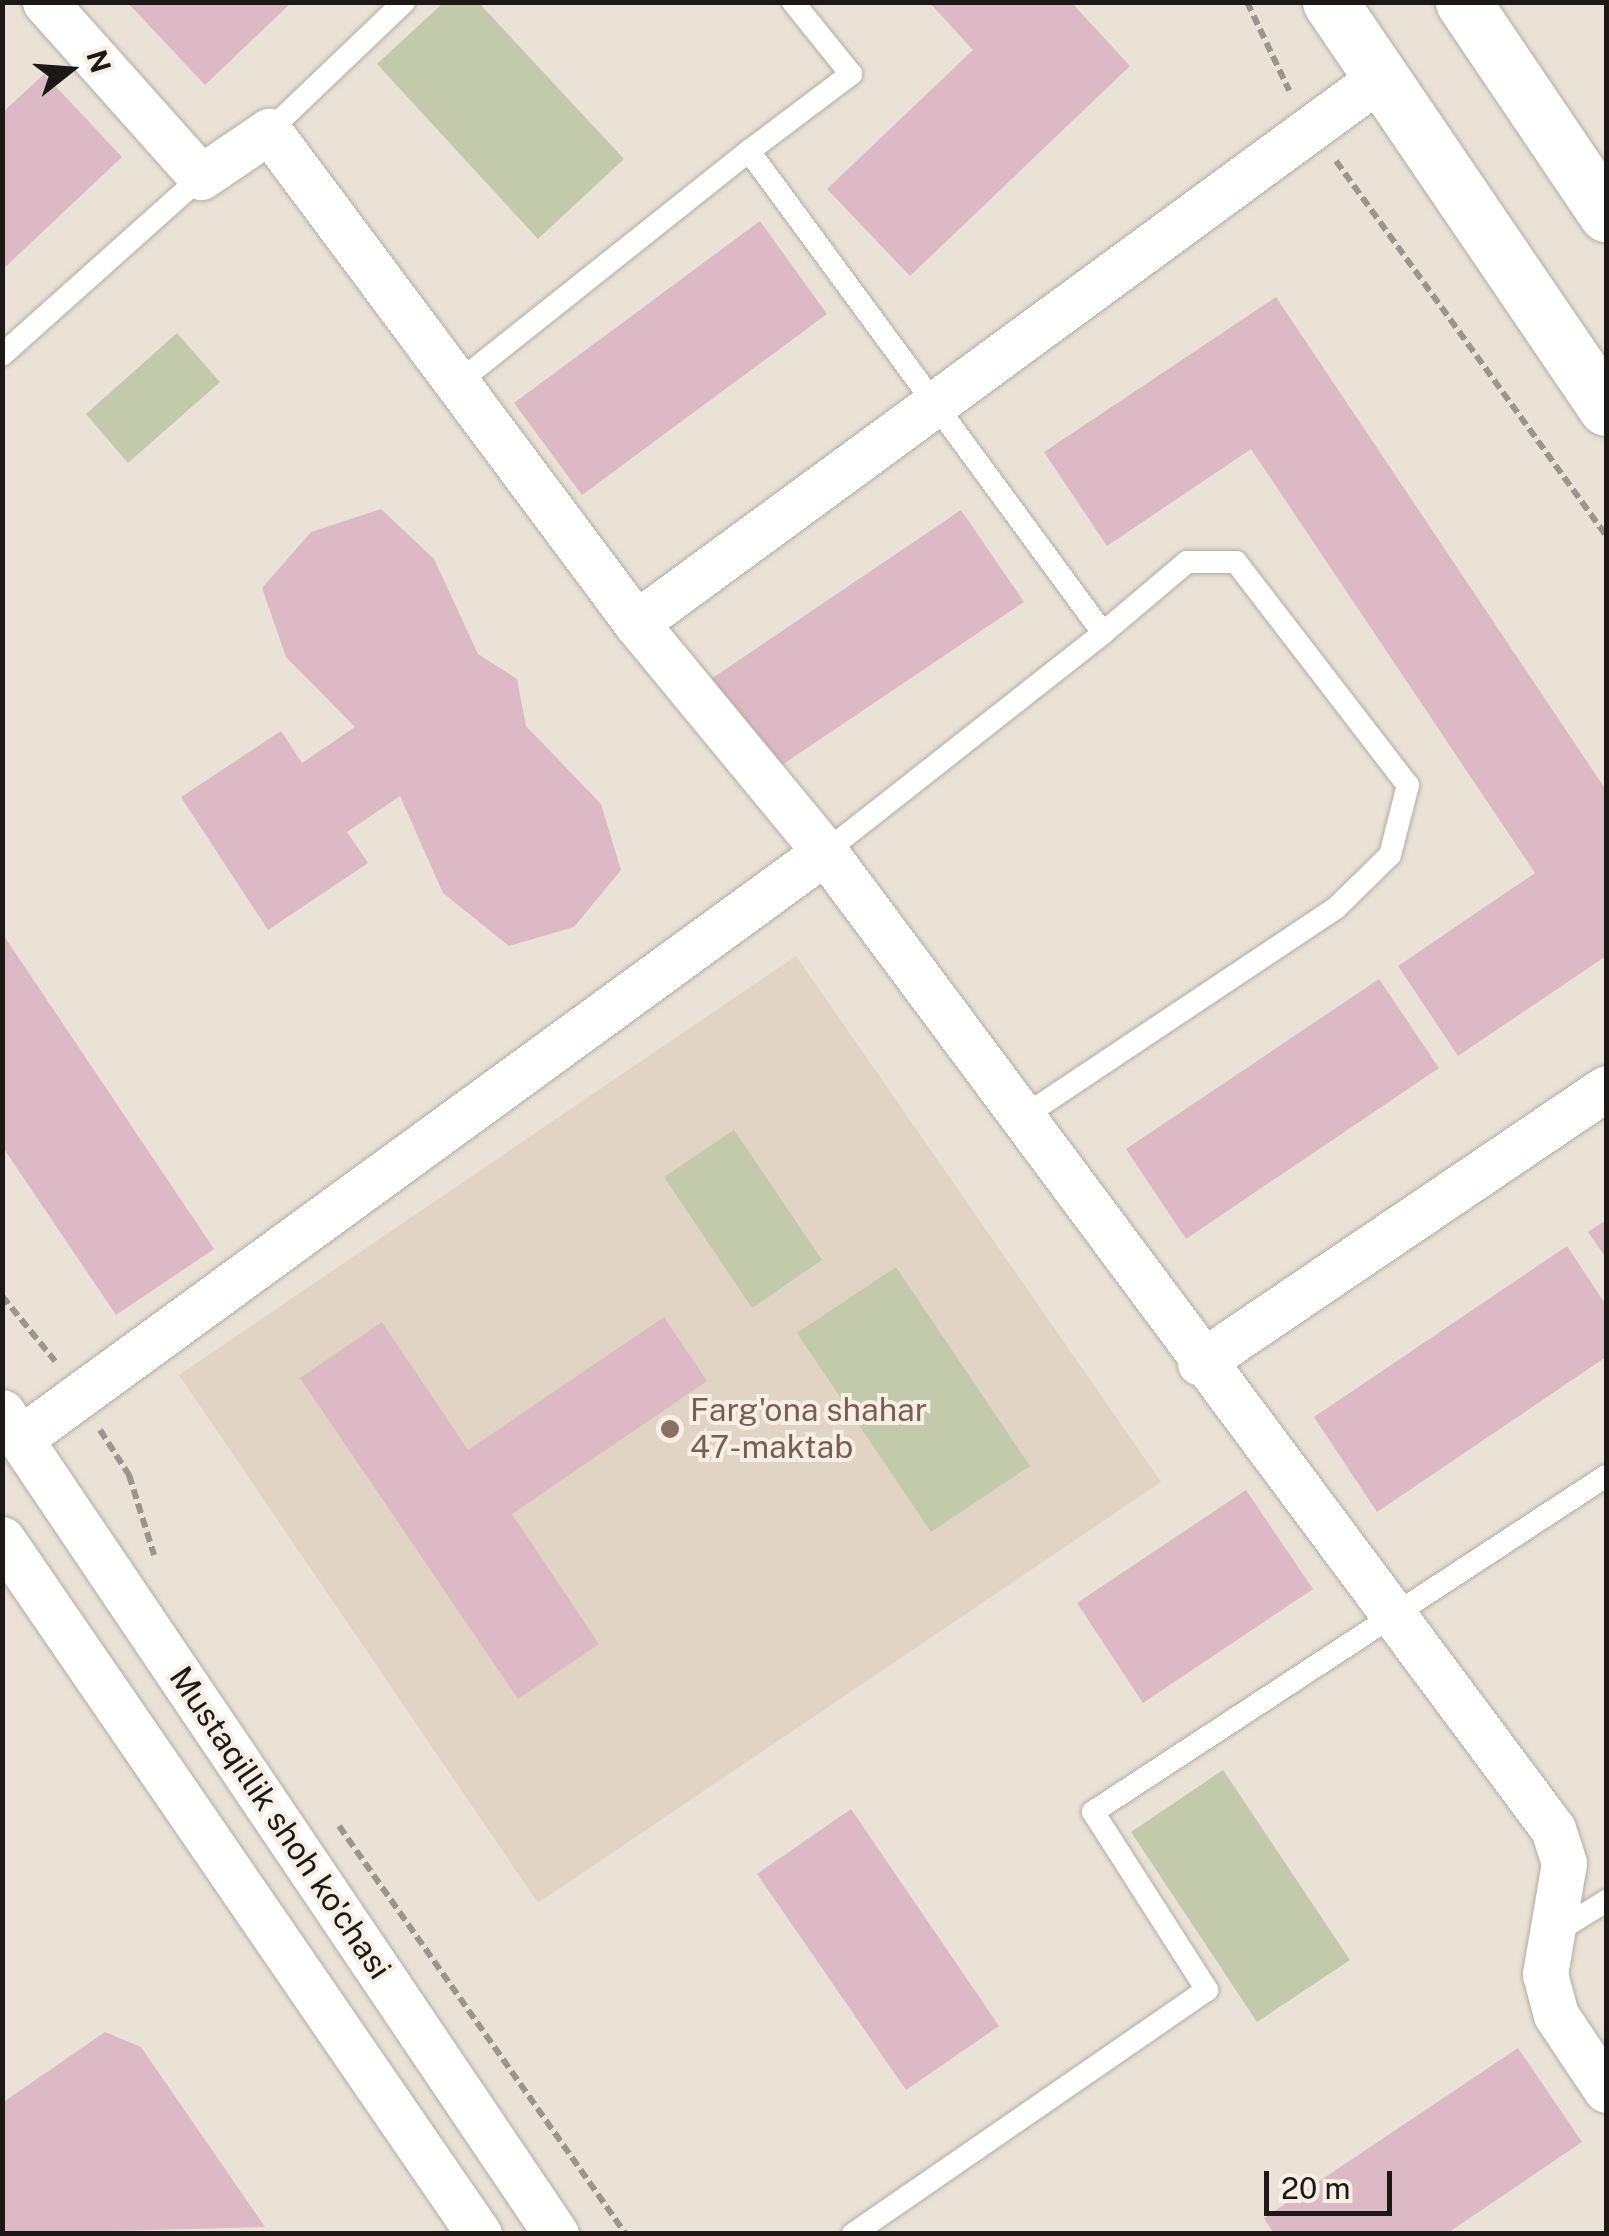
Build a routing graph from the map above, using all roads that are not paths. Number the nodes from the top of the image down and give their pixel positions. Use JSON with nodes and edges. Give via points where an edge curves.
{"nodes":[{"id":1,"x":45,"y":2,"type":"edge"},
{"id":2,"x":404,"y":2,"type":"edge"},
{"id":3,"x":793,"y":2,"type":"edge"},
{"id":4,"x":1330,"y":2,"type":"edge"},
{"id":5,"x":1463,"y":2,"type":"edge"},
{"id":6,"x":1381,"y":77,"type":"junction"},
{"id":7,"x":268,"y":130,"type":"junction"},
{"id":8,"x":749,"y":151,"type":"junction"},
{"id":9,"x":201,"y":178,"type":"junction"},
{"id":10,"x":1606,"y":214,"type":"edge"},
{"id":11,"x":2,"y":355,"type":"edge"},
{"id":12,"x":461,"y":380,"type":"junction"},
{"id":13,"x":936,"y":397,"type":"junction"},
{"id":14,"x":1606,"y":408,"type":"edge"},
{"id":15,"x":636,"y":623,"type":"junction"},
{"id":16,"x":1102,"y":633,"type":"junction"},
{"id":17,"x":825,"y":852,"type":"junction"},
{"id":18,"x":1606,"y":1088,"type":"edge"},
{"id":19,"x":1018,"y":1120,"type":"junction"},
{"id":20,"x":1200,"y":1363,"type":"junction"},
{"id":21,"x":12,"y":1425,"type":"edge"},
{"id":22,"x":1606,"y":1476,"type":"edge"},
{"id":23,"x":2,"y":1539,"type":"edge"},
{"id":24,"x":1389,"y":1615,"type":"junction"},
{"id":25,"x":1606,"y":1901,"type":"edge"},
{"id":26,"x":1553,"y":1934,"type":"junction"},
{"id":27,"x":1606,"y":2090,"type":"edge"},
{"id":28,"x":479,"y":2234,"type":"edge"},
{"id":29,"x":556,"y":2234,"type":"edge"},
{"id":30,"x":853,"y":2234,"type":"edge"}],
"edges":[{"from":1,"to":9,"type":"street"},
{"from":2,"to":7,"type":"lane"},
{"from":3,"to":8,"type":"lane","via":[[851,74]]},
{"from":4,"to":6,"type":"street"},
{"from":5,"to":10,"type":"street"},
{"from":6,"to":13,"type":"street"},
{"from":6,"to":14,"type":"street"},
{"from":7,"to":9,"type":"street"},
{"from":7,"to":12,"type":"street"},
{"from":8,"to":12,"type":"lane"},
{"from":8,"to":13,"type":"lane"},
{"from":9,"to":11,"type":"lane"},
{"from":12,"to":15,"type":"street"},
{"from":13,"to":15,"type":"street"},
{"from":13,"to":16,"type":"lane"},
{"from":15,"to":17,"type":"street"},
{"from":16,"to":17,"type":"lane"},
{"from":16,"to":19,"type":"lane","via":[[1187,562],[1236,562],[1408,784],[1390,854],[1336,908]]},
{"from":17,"to":19,"type":"street"},
{"from":17,"to":21,"type":"street","via":[[79,1396]]},
{"from":18,"to":20,"type":"street"},
{"from":19,"to":20,"type":"street"},
{"from":20,"to":24,"type":"street"},
{"from":21,"to":29,"type":"street","name":"Mustaqillik shoh ko'chasi"},
{"from":22,"to":24,"type":"lane"},
{"from":23,"to":28,"type":"street","name":"Mustaqillik shoh ko'chasi"},
{"from":24,"to":26,"type":"street","via":[[1553,1828],[1564,1863]]},
{"from":24,"to":30,"type":"lane","via":[[1093,1812],[1207,1990]]},
{"from":25,"to":26,"type":"lane"},
{"from":26,"to":27,"type":"street","via":[[1545,1974],[1556,2015]]}]}
